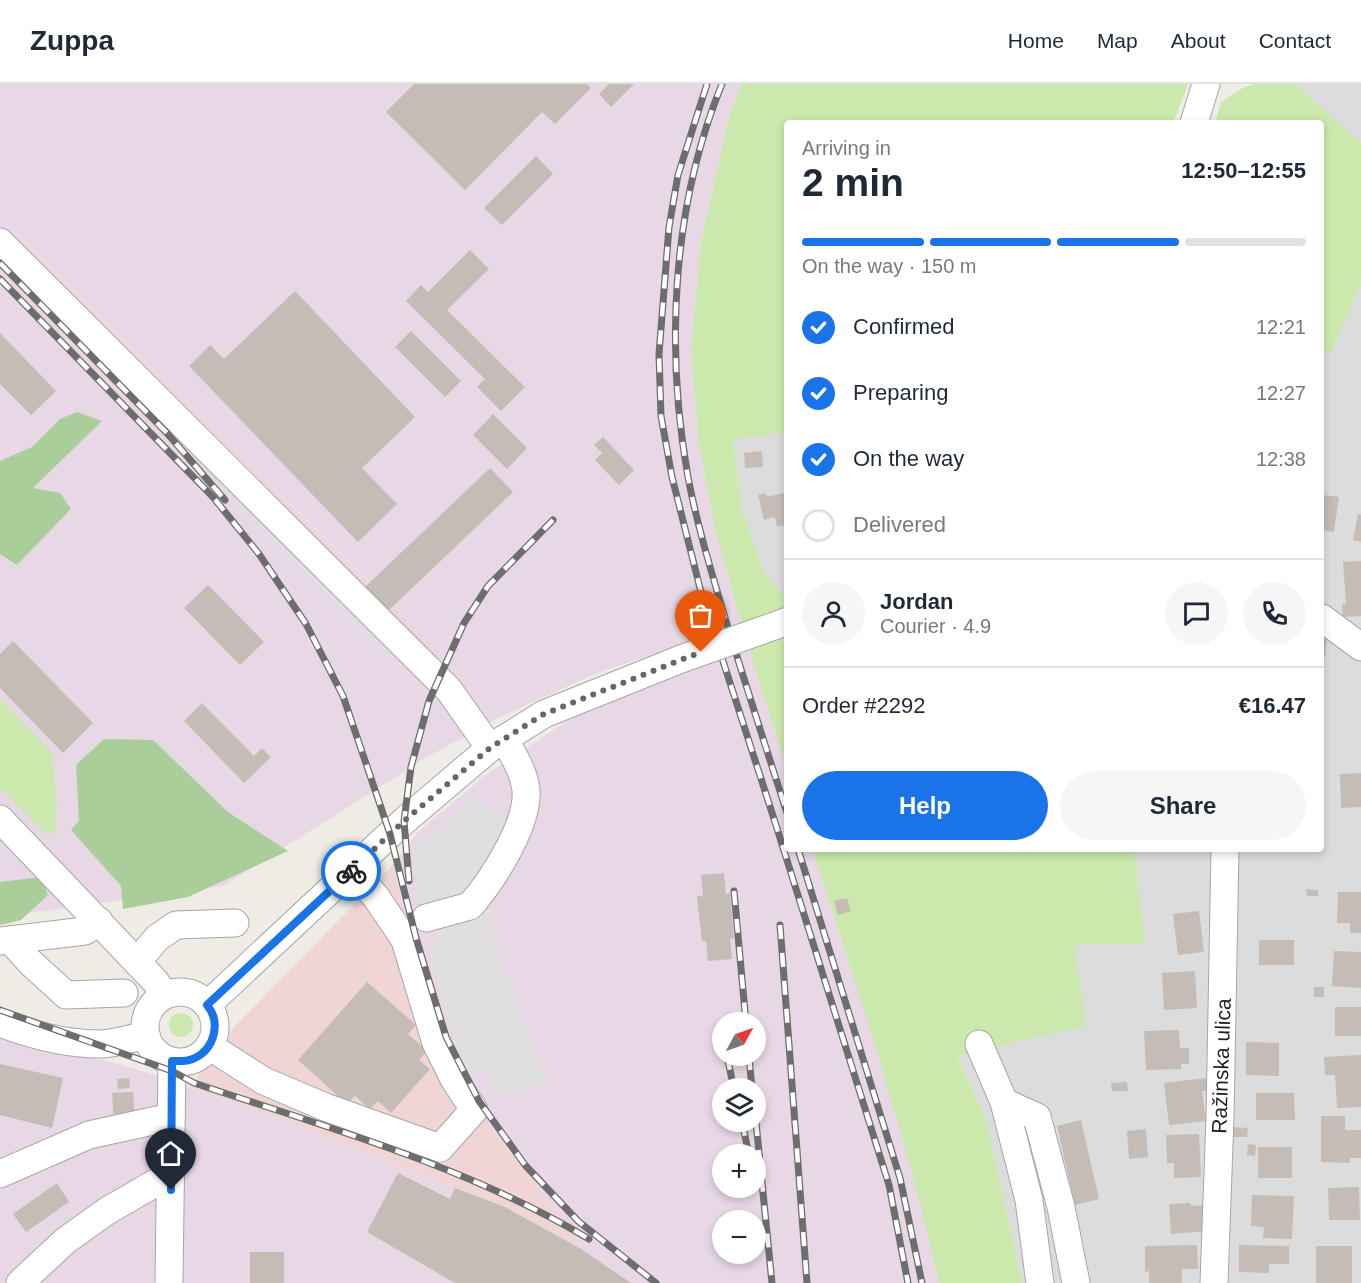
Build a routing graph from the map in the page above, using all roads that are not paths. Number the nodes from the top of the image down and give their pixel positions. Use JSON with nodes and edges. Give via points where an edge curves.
{"nodes":[{"id":1,"x":1206,"y":84,"type":"edge"},
{"id":2,"x":1195,"y":120,"type":"edge"},
{"id":3,"x":0,"y":242,"type":"edge"},
{"id":4,"x":1324,"y":619,"type":"edge"},
{"id":5,"x":784,"y":622,"type":"edge"},
{"id":6,"x":1361,"y":647,"type":"edge"},
{"id":7,"x":497,"y":743,"type":"junction"},
{"id":8,"x":0,"y":819,"type":"edge"},
{"id":9,"x":1225,"y":852,"type":"edge"},
{"id":10,"x":352,"y":870,"type":"junction"},
{"id":11,"x":426,"y":918,"type":"dead end"},
{"id":12,"x":99,"y":921,"type":"junction"},
{"id":13,"x":235,"y":922,"type":"dead end"},
{"id":14,"x":5,"y":940,"type":"edge"},
{"id":15,"x":137,"y":962,"type":"junction"},
{"id":16,"x":124,"y":993,"type":"dead end"},
{"id":17,"x":165,"y":996,"type":"junction"},
{"id":18,"x":207,"y":1005,"type":"junction"},
{"id":19,"x":0,"y":1023,"type":"edge"},
{"id":20,"x":146,"y":1035,"type":"junction"},
{"id":21,"x":979,"y":1044,"type":"dead end"},
{"id":22,"x":209,"y":1046,"type":"junction"},
{"id":23,"x":172,"y":1061,"type":"junction"},
{"id":24,"x":1004,"y":1102,"type":"junction"},
{"id":25,"x":171,"y":1117,"type":"junction"},
{"id":26,"x":0,"y":1174,"type":"edge"},
{"id":27,"x":171,"y":1174,"type":"junction"},
{"id":28,"x":20,"y":1283,"type":"edge"},
{"id":29,"x":169,"y":1283,"type":"edge"},
{"id":30,"x":1040,"y":1283,"type":"edge"},
{"id":31,"x":1076,"y":1283,"type":"edge"},
{"id":32,"x":1214,"y":1283,"type":"edge"}],
"edges":[{"from":1,"to":2,"type":"street"},
{"from":3,"to":7,"type":"street","via":[[450,690]]},
{"from":4,"to":6,"type":"street"},
{"from":5,"to":7,"type":"street","bridge":true,"via":[[544,714]]},
{"from":7,"to":10,"type":"street"},
{"from":7,"to":11,"type":"street","via":[[520,767],[526,790],[521,824],[470,906]]},
{"from":8,"to":12,"type":"street"},
{"from":9,"to":32,"type":"street","name":"Ražinska ulica"},
{"from":10,"to":18,"type":"street"},
{"from":10,"to":22,"type":"street","via":[[405,940],[436,1043],[474,1110],[440,1148],[264,1081]]},
{"from":12,"to":14,"type":"street","via":[[85,931]]},
{"from":12,"to":15,"type":"street"},
{"from":13,"to":15,"type":"street","via":[[176,925],[157,938]]},
{"from":14,"to":16,"type":"street","via":[[66,995]]},
{"from":15,"to":17,"type":"street"},
{"from":17,"to":18,"type":"street","via":[[193,994]]},
{"from":17,"to":20,"type":"street","via":[[146,1016]]},
{"from":18,"to":22,"type":"street","via":[[215,1031]]},
{"from":19,"to":20,"type":"street","via":[[70,1042],[102,1044]]},
{"from":20,"to":23,"type":"street","via":[[153,1048]]},
{"from":21,"to":24,"type":"street"},
{"from":22,"to":23,"type":"street","via":[[195,1058]]},
{"from":23,"to":25,"type":"street"},
{"from":24,"to":30,"type":"street","via":[[1029,1200]]},
{"from":24,"to":31,"type":"street","via":[[1036,1117],[1061,1207]]},
{"from":25,"to":26,"type":"street","via":[[88,1135]]},
{"from":25,"to":27,"type":"street"},
{"from":27,"to":28,"type":"street","via":[[65,1241]]},
{"from":27,"to":29,"type":"street"}]}
